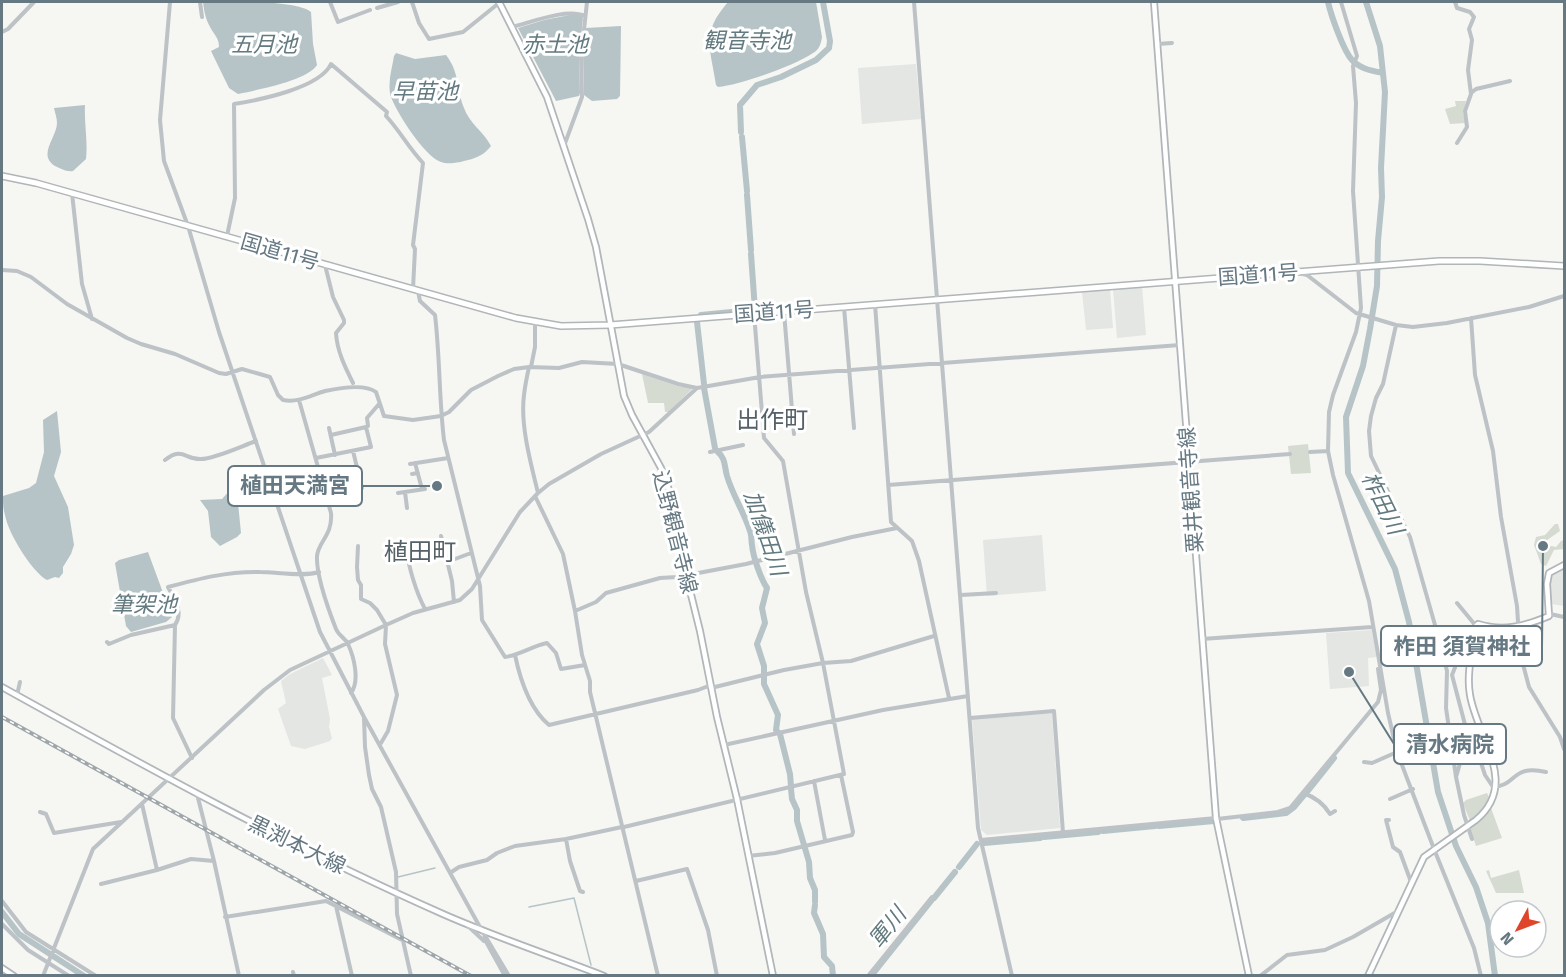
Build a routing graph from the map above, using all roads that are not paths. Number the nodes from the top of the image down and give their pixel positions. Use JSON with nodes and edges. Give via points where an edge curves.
{"nodes":[{"id":1,"x":34,"y":2,"type":"edge"},
{"id":2,"x":170,"y":2,"type":"edge"},
{"id":3,"x":200,"y":2,"type":"edge"},
{"id":4,"x":330,"y":2,"type":"edge"},
{"id":5,"x":398,"y":2,"type":"edge"},
{"id":6,"x":412,"y":2,"type":"edge"},
{"id":7,"x":499,"y":2,"type":"edge"},
{"id":8,"x":587,"y":2,"type":"edge"},
{"id":9,"x":914,"y":2,"type":"edge"},
{"id":10,"x":1154,"y":2,"type":"edge"},
{"id":11,"x":1341,"y":2,"type":"edge"},
{"id":12,"x":1455,"y":2,"type":"edge"},
{"id":13,"x":376,"y":8,"type":"dead end"},
{"id":14,"x":370,"y":10,"type":"dead end"},
{"id":15,"x":585,"y":16,"type":"junction"},
{"id":16,"x":202,"y":17,"type":"dead end"},
{"id":17,"x":512,"y":27,"type":"junction"},
{"id":18,"x":2,"y":32,"type":"edge"},
{"id":19,"x":1172,"y":43,"type":"dead end"},
{"id":20,"x":1157,"y":44,"type":"junction"},
{"id":21,"x":1510,"y":81,"type":"dead end"},
{"id":22,"x":1471,"y":94,"type":"junction"},
{"id":23,"x":1457,"y":143,"type":"dead end"},
{"id":24,"x":564,"y":146,"type":"junction"},
{"id":25,"x":2,"y":177,"type":"edge"},
{"id":26,"x":72,"y":194,"type":"junction"},
{"id":27,"x":188,"y":226,"type":"junction"},
{"id":28,"x":227,"y":237,"type":"junction"},
{"id":29,"x":325,"y":265,"type":"junction"},
{"id":30,"x":1564,"y":266,"type":"edge"},
{"id":31,"x":1359,"y":267,"type":"junction"},
{"id":32,"x":2,"y":270,"type":"edge"},
{"id":33,"x":1296,"y":272,"type":"junction"},
{"id":34,"x":1175,"y":281,"type":"junction"},
{"id":35,"x":416,"y":290,"type":"junction"},
{"id":36,"x":1564,"y":296,"type":"edge"},
{"id":37,"x":937,"y":300,"type":"junction"},
{"id":38,"x":875,"y":304,"type":"junction"},
{"id":39,"x":844,"y":307,"type":"junction"},
{"id":40,"x":784,"y":311,"type":"junction"},
{"id":41,"x":754,"y":313,"type":"junction"},
{"id":42,"x":1359,"y":314,"type":"junction"},
{"id":43,"x":1471,"y":318,"type":"junction"},
{"id":44,"x":92,"y":319,"type":"junction"},
{"id":45,"x":535,"y":322,"type":"junction"},
{"id":46,"x":610,"y":325,"type":"junction"},
{"id":47,"x":1396,"y":325,"type":"junction"},
{"id":48,"x":1180,"y":345,"type":"junction"},
{"id":49,"x":943,"y":363,"type":"junction"},
{"id":50,"x":618,"y":364,"type":"junction"},
{"id":51,"x":530,"y":367,"type":"junction"},
{"id":52,"x":879,"y":369,"type":"junction"},
{"id":53,"x":849,"y":370,"type":"junction"},
{"id":54,"x":232,"y":371,"type":"junction"},
{"id":55,"x":790,"y":375,"type":"junction"},
{"id":56,"x":760,"y":377,"type":"junction"},
{"id":57,"x":353,"y":384,"type":"dead end"},
{"id":58,"x":697,"y":388,"type":"junction"},
{"id":59,"x":299,"y":400,"type":"junction"},
{"id":60,"x":380,"y":403,"type":"junction"},
{"id":61,"x":441,"y":416,"type":"junction"},
{"id":62,"x":366,"y":427,"type":"junction"},
{"id":63,"x":329,"y":428,"type":"dead end"},
{"id":64,"x":854,"y":428,"type":"dead end"},
{"id":65,"x":794,"y":434,"type":"dead end"},
{"id":66,"x":331,"y":435,"type":"junction"},
{"id":67,"x":644,"y":435,"type":"junction"},
{"id":68,"x":256,"y":441,"type":"junction"},
{"id":69,"x":743,"y":445,"type":"dead end"},
{"id":70,"x":353,"y":451,"type":"junction"},
{"id":71,"x":1328,"y":451,"type":"junction"},
{"id":72,"x":710,"y":452,"type":"dead end"},
{"id":73,"x":1310,"y":452,"type":"dead end"},
{"id":74,"x":1290,"y":454,"type":"dead end"},
{"id":75,"x":335,"y":455,"type":"junction"},
{"id":76,"x":316,"y":458,"type":"junction"},
{"id":77,"x":447,"y":458,"type":"junction"},
{"id":78,"x":165,"y":460,"type":"dead end"},
{"id":79,"x":1189,"y":461,"type":"junction"},
{"id":80,"x":418,"y":473,"type":"junction"},
{"id":81,"x":412,"y":474,"type":"dead end"},
{"id":82,"x":952,"y":479,"type":"junction"},
{"id":83,"x":888,"y":484,"type":"junction"},
{"id":84,"x":362,"y":488,"type":"dead end"},
{"id":85,"x":405,"y":492,"type":"junction"},
{"id":86,"x":398,"y":493,"type":"dead end"},
{"id":87,"x":537,"y":495,"type":"junction"},
{"id":88,"x":407,"y":508,"type":"dead end"},
{"id":89,"x":897,"y":528,"type":"junction"},
{"id":90,"x":441,"y":536,"type":"dead end"},
{"id":91,"x":405,"y":544,"type":"dead end"},
{"id":92,"x":358,"y":546,"type":"dead end"},
{"id":93,"x":800,"y":550,"type":"junction"},
{"id":94,"x":471,"y":553,"type":"junction"},
{"id":95,"x":446,"y":562,"type":"junction"},
{"id":96,"x":1564,"y":565,"type":"edge"},
{"id":97,"x":319,"y":572,"type":"junction"},
{"id":98,"x":300,"y":573,"type":"junction"},
{"id":99,"x":686,"y":576,"type":"junction"},
{"id":100,"x":478,"y":580,"type":"junction"},
{"id":101,"x":996,"y":593,"type":"dead end"},
{"id":102,"x":961,"y":595,"type":"junction"},
{"id":103,"x":454,"y":603,"type":"junction"},
{"id":104,"x":1457,"y":603,"type":"dead end"},
{"id":105,"x":424,"y":609,"type":"junction"},
{"id":106,"x":575,"y":610,"type":"junction"},
{"id":107,"x":1550,"y":614,"type":"junction"},
{"id":108,"x":1564,"y":617,"type":"edge"},
{"id":109,"x":175,"y":625,"type":"junction"},
{"id":110,"x":386,"y":625,"type":"junction"},
{"id":111,"x":1476,"y":626,"type":"junction"},
{"id":112,"x":1519,"y":626,"type":"junction"},
{"id":113,"x":1372,"y":627,"type":"junction"},
{"id":114,"x":934,"y":636,"type":"junction"},
{"id":115,"x":1202,"y":639,"type":"junction"},
{"id":116,"x":107,"y":642,"type":"dead end"},
{"id":117,"x":347,"y":643,"type":"junction"},
{"id":118,"x":328,"y":652,"type":"junction"},
{"id":119,"x":514,"y":656,"type":"junction"},
{"id":120,"x":1379,"y":662,"type":"junction"},
{"id":121,"x":824,"y":663,"type":"junction"},
{"id":122,"x":585,"y":665,"type":"junction"},
{"id":123,"x":1447,"y":671,"type":"junction"},
{"id":124,"x":1452,"y":671,"type":"junction"},
{"id":125,"x":20,"y":682,"type":"dead end"},
{"id":126,"x":2,"y":687,"type":"edge"},
{"id":127,"x":711,"y":687,"type":"junction"},
{"id":128,"x":351,"y":693,"type":"junction"},
{"id":129,"x":17,"y":695,"type":"junction"},
{"id":130,"x":968,"y":696,"type":"junction"},
{"id":131,"x":949,"y":698,"type":"junction"},
{"id":132,"x":1380,"y":700,"type":"junction"},
{"id":133,"x":1388,"y":713,"type":"junction"},
{"id":134,"x":597,"y":714,"type":"junction"},
{"id":135,"x":364,"y":717,"type":"junction"},
{"id":136,"x":970,"y":718,"type":"junction"},
{"id":137,"x":835,"y":720,"type":"junction"},
{"id":138,"x":1467,"y":742,"type":"junction"},
{"id":139,"x":381,"y":743,"type":"dead end"},
{"id":140,"x":724,"y":745,"type":"junction"},
{"id":141,"x":1564,"y":749,"type":"edge"},
{"id":142,"x":1397,"y":752,"type":"junction"},
{"id":143,"x":192,"y":758,"type":"junction"},
{"id":144,"x":1364,"y":762,"type":"dead end"},
{"id":145,"x":1546,"y":772,"type":"dead end"},
{"id":146,"x":841,"y":775,"type":"junction"},
{"id":147,"x":1456,"y":777,"type":"junction"},
{"id":148,"x":170,"y":779,"type":"junction"},
{"id":149,"x":814,"y":781,"type":"junction"},
{"id":150,"x":1496,"y":788,"type":"junction"},
{"id":151,"x":1413,"y":789,"type":"junction"},
{"id":152,"x":1304,"y":793,"type":"junction"},
{"id":153,"x":197,"y":794,"type":"junction"},
{"id":154,"x":1390,"y":799,"type":"dead end"},
{"id":155,"x":737,"y":800,"type":"junction"},
{"id":156,"x":142,"y":804,"type":"junction"},
{"id":157,"x":1335,"y":811,"type":"dead end"},
{"id":158,"x":40,"y":812,"type":"dead end"},
{"id":159,"x":1216,"y":818,"type":"junction"},
{"id":160,"x":1389,"y":820,"type":"dead end"},
{"id":161,"x":122,"y":822,"type":"junction"},
{"id":162,"x":1468,"y":826,"type":"junction"},
{"id":163,"x":623,"y":827,"type":"junction"},
{"id":164,"x":1063,"y":833,"type":"junction"},
{"id":165,"x":566,"y":839,"type":"junction"},
{"id":166,"x":1472,"y":839,"type":"dead end"},
{"id":167,"x":825,"y":840,"type":"junction"},
{"id":168,"x":981,"y":840,"type":"junction"},
{"id":169,"x":1434,"y":849,"type":"junction"},
{"id":170,"x":748,"y":856,"type":"junction"},
{"id":171,"x":214,"y":861,"type":"junction"},
{"id":172,"x":158,"y":870,"type":"junction"},
{"id":173,"x":450,"y":873,"type":"junction"},
{"id":174,"x":636,"y":881,"type":"junction"},
{"id":175,"x":1412,"y":882,"type":"junction"},
{"id":176,"x":102,"y":884,"type":"dead end"},
{"id":177,"x":583,"y":892,"type":"dead end"},
{"id":178,"x":398,"y":893,"type":"junction"},
{"id":179,"x":932,"y":897,"type":"dead end"},
{"id":180,"x":2,"y":901,"type":"edge"},
{"id":181,"x":336,"y":905,"type":"junction"},
{"id":182,"x":1398,"y":910,"type":"junction"},
{"id":183,"x":225,"y":917,"type":"junction"},
{"id":184,"x":463,"y":922,"type":"junction"},
{"id":185,"x":2,"y":924,"type":"edge"},
{"id":186,"x":481,"y":929,"type":"junction"},
{"id":187,"x":492,"y":934,"type":"junction"},
{"id":188,"x":486,"y":937,"type":"junction"},
{"id":189,"x":504,"y":938,"type":"junction"},
{"id":190,"x":404,"y":941,"type":"junction"},
{"id":191,"x":488,"y":947,"type":"junction"},
{"id":192,"x":54,"y":949,"type":"junction"},
{"id":193,"x":493,"y":951,"type":"junction"},
{"id":194,"x":48,"y":963,"type":"junction"},
{"id":195,"x":2,"y":968,"type":"edge"},
{"id":196,"x":14,"y":975,"type":"edge"},
{"id":197,"x":43,"y":975,"type":"edge"},
{"id":198,"x":69,"y":975,"type":"edge"},
{"id":199,"x":96,"y":975,"type":"edge"},
{"id":200,"x":238,"y":975,"type":"edge"},
{"id":201,"x":352,"y":975,"type":"edge"},
{"id":202,"x":411,"y":975,"type":"edge"},
{"id":203,"x":507,"y":975,"type":"edge"},
{"id":204,"x":604,"y":975,"type":"edge"},
{"id":205,"x":658,"y":975,"type":"edge"},
{"id":206,"x":717,"y":975,"type":"edge"},
{"id":207,"x":773,"y":975,"type":"edge"},
{"id":208,"x":868,"y":975,"type":"edge"},
{"id":209,"x":1009,"y":975,"type":"edge"},
{"id":210,"x":1249,"y":975,"type":"edge"},
{"id":211,"x":1260,"y":975,"type":"edge"},
{"id":212,"x":1368,"y":975,"type":"edge"},
{"id":213,"x":1481,"y":975,"type":"edge"}],
"edges":[{"from":1,"to":18,"type":"street"},
{"from":2,"to":27,"type":"street","via":[[160,131],[164,161]]},
{"from":3,"to":16,"type":"street"},
{"from":4,"to":14,"type":"street","via":[[338,22]]},
{"from":5,"to":13,"type":"street"},
{"from":6,"to":7,"type":"street","via":[[429,39],[463,32]]},
{"from":7,"to":17,"type":"main road","name":"込野観音寺線"},
{"from":8,"to":15,"type":"street"},
{"from":9,"to":37,"type":"street"},
{"from":10,"to":20,"type":"main road","name":"粟井観音寺線"},
{"from":11,"to":31,"type":"street","via":[[1357,56],[1353,66],[1354,206]]},
{"from":12,"to":22,"type":"street","via":[[1458,8],[1474,15],[1470,24],[1473,40],[1468,70]]},
{"from":15,"to":17,"type":"street","via":[[576,13]]},
{"from":15,"to":24,"type":"street","via":[[582,97]]},
{"from":17,"to":24,"type":"main road","name":"込野観音寺線","via":[[547,97]]},
{"from":19,"to":20,"type":"street"},
{"from":20,"to":34,"type":"main road","name":"粟井観音寺線"},
{"from":21,"to":22,"type":"street","via":[[1476,89]]},
{"from":22,"to":23,"type":"street","via":[[1465,111],[1467,127]]},
{"from":24,"to":46,"type":"main road","name":"込野観音寺線","via":[[597,247]]},
{"from":25,"to":26,"type":"highway","name":"国道11号"},
{"from":26,"to":27,"type":"highway","name":"国道11号"},
{"from":26,"to":44,"type":"street","via":[[82,284]]},
{"from":27,"to":28,"type":"highway","name":"国道11号"},
{"from":27,"to":54,"type":"street"},
{"from":28,"to":29,"type":"highway","name":"国道11号"},
{"from":28,"to":35,"type":"street","via":[[235,198],[234,104],[285,94],[328,71],[331,64],[387,112],[386,116],[423,163],[413,245]]},
{"from":29,"to":35,"type":"highway","name":"国道11号"},
{"from":29,"to":57,"type":"street","via":[[344,320],[336,333],[340,356]]},
{"from":30,"to":31,"type":"highway","name":"国道11号","via":[[1459,260]]},
{"from":31,"to":33,"type":"highway","name":"国道11号"},
{"from":31,"to":42,"type":"street"},
{"from":32,"to":44,"type":"street","via":[[31,277]]},
{"from":33,"to":34,"type":"highway","name":"国道11号"},
{"from":33,"to":42,"type":"street","via":[[1307,275]]},
{"from":34,"to":37,"type":"highway","name":"国道11号"},
{"from":34,"to":48,"type":"main road","name":"粟井観音寺線"},
{"from":35,"to":45,"type":"highway","name":"国道11号"},
{"from":35,"to":61,"type":"street","via":[[420,301],[435,315]]},
{"from":36,"to":43,"type":"street"},
{"from":37,"to":38,"type":"highway","name":"国道11号"},
{"from":37,"to":49,"type":"street"},
{"from":38,"to":39,"type":"highway","name":"国道11号"},
{"from":38,"to":52,"type":"street"},
{"from":39,"to":40,"type":"highway","name":"国道11号"},
{"from":39,"to":53,"type":"street"},
{"from":40,"to":41,"type":"highway","name":"国道11号"},
{"from":40,"to":55,"type":"street"},
{"from":41,"to":46,"type":"highway","name":"国道11号"},
{"from":41,"to":56,"type":"street"},
{"from":42,"to":47,"type":"street"},
{"from":42,"to":71,"type":"street","via":[[1331,404]]},
{"from":43,"to":47,"type":"street","via":[[1419,327]]},
{"from":43,"to":112,"type":"street","via":[[1475,375],[1492,451]]},
{"from":44,"to":54,"type":"street","via":[[136,342],[219,374]]},
{"from":45,"to":46,"type":"highway","name":"国道11号","via":[[569,327]]},
{"from":45,"to":51,"type":"street"},
{"from":46,"to":50,"type":"main road","name":"込野観音寺線"},
{"from":47,"to":123,"type":"street","via":[[1383,384],[1371,416],[1371,456],[1410,537]]},
{"from":48,"to":49,"type":"street"},
{"from":48,"to":79,"type":"main road","name":"粟井観音寺線"},
{"from":49,"to":52,"type":"street"},
{"from":49,"to":82,"type":"street"},
{"from":50,"to":51,"type":"street","via":[[582,362],[560,368]]},
{"from":50,"to":58,"type":"street"},
{"from":50,"to":67,"type":"main road","name":"込野観音寺線","via":[[627,404]]},
{"from":51,"to":61,"type":"street","via":[[514,369],[471,390]]},
{"from":51,"to":87,"type":"street","via":[[523,397]]},
{"from":52,"to":53,"type":"street"},
{"from":52,"to":83,"type":"street"},
{"from":53,"to":55,"type":"street"},
{"from":53,"to":64,"type":"street"},
{"from":54,"to":59,"type":"street","via":[[242,369],[270,377],[284,400]]},
{"from":54,"to":68,"type":"street"},
{"from":55,"to":56,"type":"street"},
{"from":55,"to":65,"type":"street"},
{"from":56,"to":58,"type":"street"},
{"from":56,"to":93,"type":"street","via":[[764,438],[783,461]]},
{"from":58,"to":67,"type":"street"},
{"from":59,"to":60,"type":"street","via":[[325,391],[365,387],[376,392]]},
{"from":59,"to":76,"type":"street"},
{"from":60,"to":61,"type":"street","via":[[388,418]]},
{"from":60,"to":62,"type":"street","via":[[367,418]]},
{"from":61,"to":77,"type":"street"},
{"from":62,"to":66,"type":"street"},
{"from":62,"to":70,"type":"street","via":[[371,447]]},
{"from":63,"to":66,"type":"street"},
{"from":66,"to":75,"type":"street"},
{"from":67,"to":87,"type":"street","via":[[593,458]]},
{"from":67,"to":99,"type":"main road","name":"込野観音寺線","via":[[666,478]]},
{"from":68,"to":78,"type":"street","via":[[202,459],[179,454]]},
{"from":68,"to":98,"type":"street"},
{"from":69,"to":72,"type":"street"},
{"from":70,"to":75,"type":"street"},
{"from":70,"to":84,"type":"street"},
{"from":71,"to":73,"type":"street"},
{"from":71,"to":113,"type":"street","via":[[1363,576]]},
{"from":74,"to":79,"type":"street"},
{"from":75,"to":76,"type":"street"},
{"from":76,"to":97,"type":"street","via":[[332,523],[318,553]]},
{"from":77,"to":80,"type":"street","via":[[413,463]]},
{"from":77,"to":94,"type":"street"},
{"from":79,"to":82,"type":"street"},
{"from":79,"to":115,"type":"main road","name":"粟井観音寺線"},
{"from":80,"to":81,"type":"street"},
{"from":80,"to":85,"type":"street","via":[[424,489]]},
{"from":82,"to":83,"type":"street"},
{"from":82,"to":102,"type":"street"},
{"from":83,"to":89,"type":"street","via":[[891,522]]},
{"from":85,"to":86,"type":"street"},
{"from":85,"to":88,"type":"street"},
{"from":87,"to":100,"type":"street","via":[[520,512]]},
{"from":87,"to":106,"type":"street","via":[[562,554]]},
{"from":89,"to":93,"type":"street"},
{"from":89,"to":114,"type":"street","via":[[912,541],[919,561]]},
{"from":90,"to":95,"type":"street"},
{"from":91,"to":105,"type":"street","via":[[410,574]]},
{"from":92,"to":110,"type":"street","via":[[361,599],[377,610]]},
{"from":93,"to":99,"type":"street"},
{"from":93,"to":121,"type":"street"},
{"from":94,"to":95,"type":"street"},
{"from":94,"to":100,"type":"street"},
{"from":95,"to":103,"type":"street"},
{"from":96,"to":107,"type":"main road","via":[[1549,573]]},
{"from":97,"to":98,"type":"street"},
{"from":97,"to":117,"type":"street","via":[[337,632]]},
{"from":98,"to":109,"type":"street","via":[[229,573],[168,586],[180,612]]},
{"from":98,"to":118,"type":"street"},
{"from":99,"to":106,"type":"street","via":[[660,578],[606,593],[596,602]]},
{"from":99,"to":127,"type":"main road","name":"込野観音寺線"},
{"from":100,"to":103,"type":"street","via":[[468,594]]},
{"from":100,"to":119,"type":"street","via":[[484,625],[503,655]]},
{"from":101,"to":102,"type":"street"},
{"from":102,"to":130,"type":"street"},
{"from":103,"to":105,"type":"street"},
{"from":104,"to":111,"type":"street"},
{"from":105,"to":110,"type":"street"},
{"from":106,"to":122,"type":"street"},
{"from":107,"to":108,"type":"street"},
{"from":107,"to":112,"type":"main road"},
{"from":109,"to":116,"type":"street"},
{"from":109,"to":143,"type":"street","via":[[173,718]]},
{"from":110,"to":117,"type":"street"},
{"from":110,"to":139,"type":"street","via":[[385,644],[397,695]]},
{"from":111,"to":112,"type":"main road"},
{"from":111,"to":124,"type":"street"},
{"from":111,"to":150,"type":"main road","via":[[1470,693],[1495,770]]},
{"from":112,"to":141,"type":"street","via":[[1525,677]]},
{"from":113,"to":115,"type":"street"},
{"from":113,"to":120,"type":"street"},
{"from":114,"to":121,"type":"street","via":[[851,661]]},
{"from":114,"to":131,"type":"street"},
{"from":115,"to":159,"type":"main road","name":"粟井観音寺線"},
{"from":117,"to":118,"type":"street"},
{"from":117,"to":128,"type":"street","via":[[355,671]]},
{"from":118,"to":128,"type":"street"},
{"from":118,"to":143,"type":"street","via":[[276,679]]},
{"from":119,"to":122,"type":"street","via":[[547,643],[556,653],[561,669]]},
{"from":119,"to":134,"type":"street","via":[[537,712],[547,724]]},
{"from":120,"to":132,"type":"street"},
{"from":120,"to":133,"type":"street"},
{"from":121,"to":127,"type":"street"},
{"from":121,"to":137,"type":"street"},
{"from":122,"to":134,"type":"street"},
{"from":123,"to":124,"type":"street"},
{"from":123,"to":147,"type":"street","via":[[1446,708]]},
{"from":124,"to":138,"type":"street"},
{"from":125,"to":129,"type":"street"},
{"from":126,"to":129,"type":"main road","name":"黒渕本大線"},
{"from":127,"to":134,"type":"street"},
{"from":127,"to":140,"type":"main road","name":"込野観音寺線"},
{"from":128,"to":135,"type":"street"},
{"from":129,"to":148,"type":"main road","name":"黒渕本大線"},
{"from":130,"to":131,"type":"street"},
{"from":130,"to":136,"type":"street"},
{"from":131,"to":137,"type":"street"},
{"from":132,"to":133,"type":"street"},
{"from":132,"to":152,"type":"street"},
{"from":133,"to":142,"type":"street"},
{"from":134,"to":163,"type":"street"},
{"from":135,"to":173,"type":"street"},
{"from":135,"to":178,"type":"street","via":[[369,775],[381,807]]},
{"from":136,"to":164,"type":"street","via":[[1054,711]]},
{"from":136,"to":168,"type":"street"},
{"from":137,"to":140,"type":"street"},
{"from":137,"to":146,"type":"street","via":[[844,774]]},
{"from":138,"to":147,"type":"street"},
{"from":138,"to":150,"type":"street","via":[[1474,742],[1485,775]]},
{"from":140,"to":155,"type":"main road","name":"込野観音寺線"},
{"from":142,"to":144,"type":"street","via":[[1372,763]]},
{"from":142,"to":151,"type":"street"},
{"from":143,"to":148,"type":"street"},
{"from":145,"to":150,"type":"street","via":[[1534,769],[1518,773]]},
{"from":146,"to":149,"type":"street"},
{"from":146,"to":167,"type":"street","via":[[853,833]]},
{"from":147,"to":162,"type":"street"},
{"from":148,"to":153,"type":"main road","name":"黒渕本大線"},
{"from":148,"to":156,"type":"street"},
{"from":149,"to":155,"type":"street"},
{"from":149,"to":167,"type":"street"},
{"from":150,"to":162,"type":"main road","via":[[1488,807]]},
{"from":151,"to":154,"type":"street"},
{"from":151,"to":169,"type":"street"},
{"from":152,"to":157,"type":"street","via":[[1315,797],[1330,814]]},
{"from":152,"to":159,"type":"street","via":[[1286,810]]},
{"from":153,"to":171,"type":"street"},
{"from":153,"to":178,"type":"main road","name":"黒渕本大線"},
{"from":155,"to":163,"type":"street"},
{"from":155,"to":170,"type":"main road","name":"込野観音寺線"},
{"from":156,"to":161,"type":"street"},
{"from":156,"to":172,"type":"street"},
{"from":158,"to":161,"type":"street","via":[[46,814],[54,833]]},
{"from":159,"to":164,"type":"street"},
{"from":159,"to":210,"type":"main road","name":"粟井観音寺線"},
{"from":160,"to":175,"type":"street","via":[[1393,848],[1400,852]]},
{"from":161,"to":192,"type":"street","via":[[93,849]]},
{"from":162,"to":166,"type":"street"},
{"from":162,"to":169,"type":"main road"},
{"from":163,"to":165,"type":"street"},
{"from":163,"to":174,"type":"street"},
{"from":164,"to":168,"type":"street"},
{"from":165,"to":173,"type":"street","via":[[515,846]]},
{"from":165,"to":177,"type":"street","via":[[574,876]]},
{"from":167,"to":170,"type":"street"},
{"from":168,"to":209,"type":"street"},
{"from":169,"to":175,"type":"main road","via":[[1424,857]]},
{"from":169,"to":213,"type":"street"},
{"from":170,"to":207,"type":"main road","name":"込野観音寺線"},
{"from":171,"to":172,"type":"street","via":[[191,859]]},
{"from":171,"to":183,"type":"street"},
{"from":172,"to":176,"type":"street"},
{"from":173,"to":186,"type":"street"},
{"from":174,"to":205,"type":"street"},
{"from":174,"to":206,"type":"street","via":[[687,869],[705,921]]},
{"from":175,"to":182,"type":"main road"},
{"from":178,"to":184,"type":"main road","name":"黒渕本大線"},
{"from":178,"to":190,"type":"street"},
{"from":179,"to":208,"type":"street"},
{"from":180,"to":192,"type":"street","via":[[26,932]]},
{"from":181,"to":183,"type":"street","via":[[326,901]]},
{"from":181,"to":190,"type":"street"},
{"from":181,"to":201,"type":"street"},
{"from":182,"to":211,"type":"street","via":[[1325,950],[1287,955]]},
{"from":182,"to":212,"type":"main road"},
{"from":183,"to":200,"type":"street"},
{"from":184,"to":186,"type":"main road","name":"黒渕本大線"},
{"from":184,"to":191,"type":"street"},
{"from":185,"to":194,"type":"street","via":[[28,950]]},
{"from":186,"to":187,"type":"main road","name":"黒渕本大線"},
{"from":186,"to":188,"type":"street"},
{"from":186,"to":191,"type":"street"},
{"from":187,"to":188,"type":"street"},
{"from":187,"to":189,"type":"main road","name":"黒渕本大線"},
{"from":188,"to":193,"type":"street"},
{"from":189,"to":193,"type":"street","via":[[496,940]]},
{"from":189,"to":204,"type":"main road","name":"黒渕本大線"},
{"from":190,"to":202,"type":"street"},
{"from":191,"to":193,"type":"street"},
{"from":192,"to":194,"type":"street"},
{"from":192,"to":199,"type":"street"},
{"from":193,"to":203,"type":"street"},
{"from":194,"to":197,"type":"street"},
{"from":194,"to":198,"type":"street"},
{"from":195,"to":196,"type":"main road"}]}
